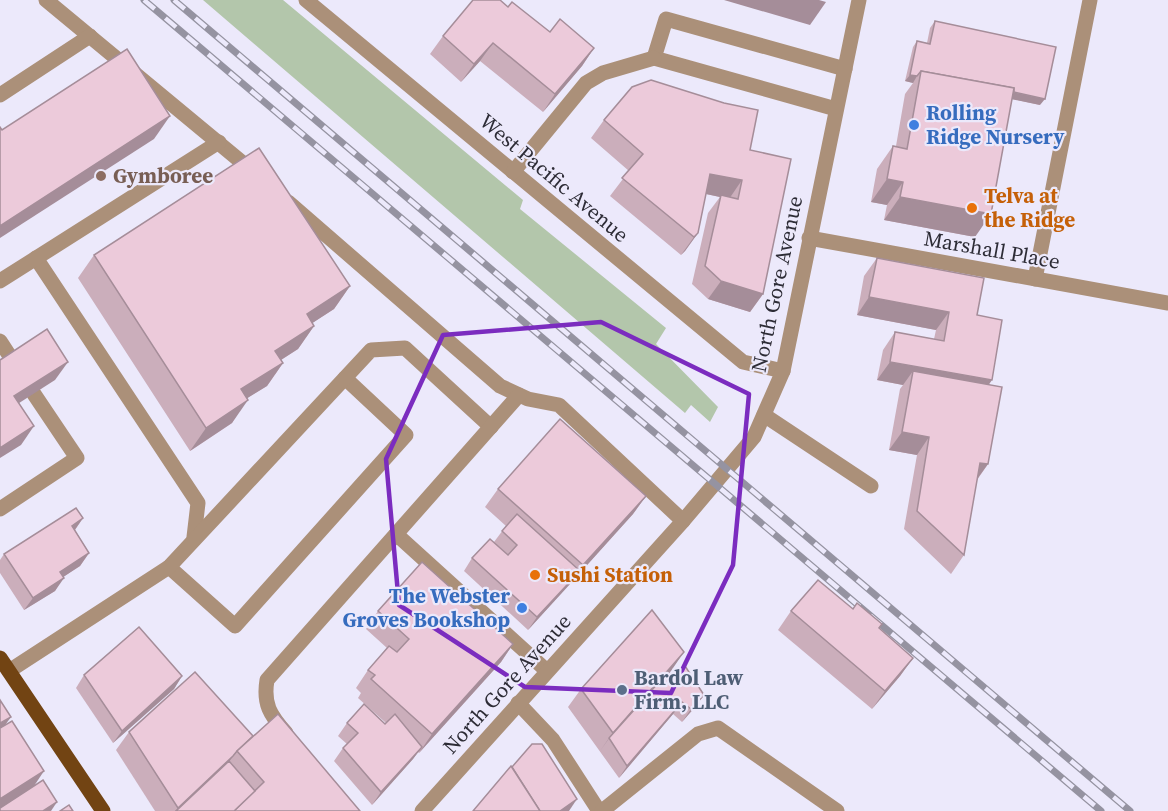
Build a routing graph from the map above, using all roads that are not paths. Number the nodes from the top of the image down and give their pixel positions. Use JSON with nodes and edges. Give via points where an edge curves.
{"nodes":[{"id":1,"x":46,"y":0,"type":"edge"},
{"id":2,"x":306,"y":0,"type":"edge"},
{"id":3,"x":859,"y":0,"type":"edge"},
{"id":4,"x":1090,"y":0,"type":"edge"},
{"id":5,"x":90,"y":36,"type":"junction"},
{"id":6,"x":654,"y":58,"type":"junction"},
{"id":7,"x":844,"y":69,"type":"junction"},
{"id":8,"x":0,"y":95,"type":"edge"},
{"id":9,"x":836,"y":109,"type":"junction"},
{"id":10,"x":219,"y":141,"type":"junction"},
{"id":11,"x":513,"y":172,"type":"junction"},
{"id":12,"x":809,"y":238,"type":"junction"},
{"id":13,"x":36,"y":258,"type":"junction"},
{"id":14,"x":1035,"y":279,"type":"junction"},
{"id":15,"x":0,"y":281,"type":"edge"},
{"id":16,"x":1168,"y":303,"type":"edge"},
{"id":17,"x":0,"y":341,"type":"edge"},
{"id":18,"x":13,"y":361,"type":"edge"},
{"id":19,"x":783,"y":371,"type":"junction"},
{"id":20,"x":345,"y":378,"type":"junction"},
{"id":21,"x":34,"y":394,"type":"edge"},
{"id":22,"x":519,"y":395,"type":"junction"},
{"id":23,"x":764,"y":415,"type":"junction"},
{"id":24,"x":491,"y":427,"type":"junction"},
{"id":25,"x":871,"y":486,"type":"dead end"},
{"id":26,"x":0,"y":509,"type":"edge"},
{"id":27,"x":683,"y":521,"type":"junction"},
{"id":28,"x":396,"y":534,"type":"junction"},
{"id":29,"x":194,"y":537,"type":"junction"},
{"id":30,"x":169,"y":567,"type":"junction"},
{"id":31,"x":0,"y":658,"type":"edge"},
{"id":32,"x":9,"y":671,"type":"junction"},
{"id":33,"x":547,"y":671,"type":"junction"},
{"id":34,"x":518,"y":703,"type":"junction"},
{"id":35,"x":292,"y":741,"type":"edge"},
{"id":36,"x":103,"y":811,"type":"edge"},
{"id":37,"x":422,"y":811,"type":"edge"},
{"id":38,"x":601,"y":811,"type":"edge"},
{"id":39,"x":837,"y":811,"type":"edge"}],
"edges":[{"from":1,"to":5,"type":"street"},
{"from":2,"to":11,"type":"street","name":"West Pacific Avenue"},
{"from":3,"to":7,"type":"street","name":"North Gore Avenue"},
{"from":4,"to":14,"type":"street"},
{"from":5,"to":8,"type":"street"},
{"from":5,"to":10,"type":"street"},
{"from":6,"to":7,"type":"street","via":[[666,19]]},
{"from":6,"to":9,"type":"street"},
{"from":6,"to":11,"type":"street","via":[[603,73],[586,83]]},
{"from":7,"to":9,"type":"street","name":"North Gore Avenue"},
{"from":9,"to":12,"type":"street","name":"North Gore Avenue"},
{"from":10,"to":13,"type":"street"},
{"from":10,"to":22,"type":"street","via":[[500,386]]},
{"from":11,"to":19,"type":"street","name":"West Pacific Avenue","via":[[743,362]]},
{"from":12,"to":14,"type":"street","name":"Marshall Place"},
{"from":12,"to":19,"type":"street","name":"North Gore Avenue"},
{"from":13,"to":15,"type":"street"},
{"from":13,"to":29,"type":"street","via":[[198,503]]},
{"from":14,"to":16,"type":"street","name":"Marshall Place"},
{"from":17,"to":18,"type":"street"},
{"from":19,"to":23,"type":"street","name":"North Gore Avenue"},
{"from":20,"to":24,"type":"street","via":[[371,350],[405,348]]},
{"from":20,"to":29,"type":"street"},
{"from":20,"to":30,"type":"street","via":[[406,435],[235,626]]},
{"from":21,"to":26,"type":"street","via":[[77,458]]},
{"from":22,"to":24,"type":"street"},
{"from":22,"to":27,"type":"street","via":[[559,405]]},
{"from":23,"to":25,"type":"street"},
{"from":23,"to":27,"type":"street","name":"North Gore Avenue","via":[[754,437]]},
{"from":24,"to":28,"type":"street"},
{"from":27,"to":33,"type":"street","name":"North Gore Avenue"},
{"from":28,"to":33,"type":"street"},
{"from":28,"to":35,"type":"street","via":[[267,680],[264,697],[270,715]]},
{"from":29,"to":30,"type":"street"},
{"from":30,"to":32,"type":"street"},
{"from":31,"to":32,"type":"main road"},
{"from":32,"to":36,"type":"main road"},
{"from":33,"to":34,"type":"street","name":"North Gore Avenue"},
{"from":34,"to":37,"type":"street","name":"North Gore Avenue"},
{"from":34,"to":38,"type":"street","via":[[553,740]]},
{"from":38,"to":39,"type":"street","via":[[698,734],[718,728]]}]}
